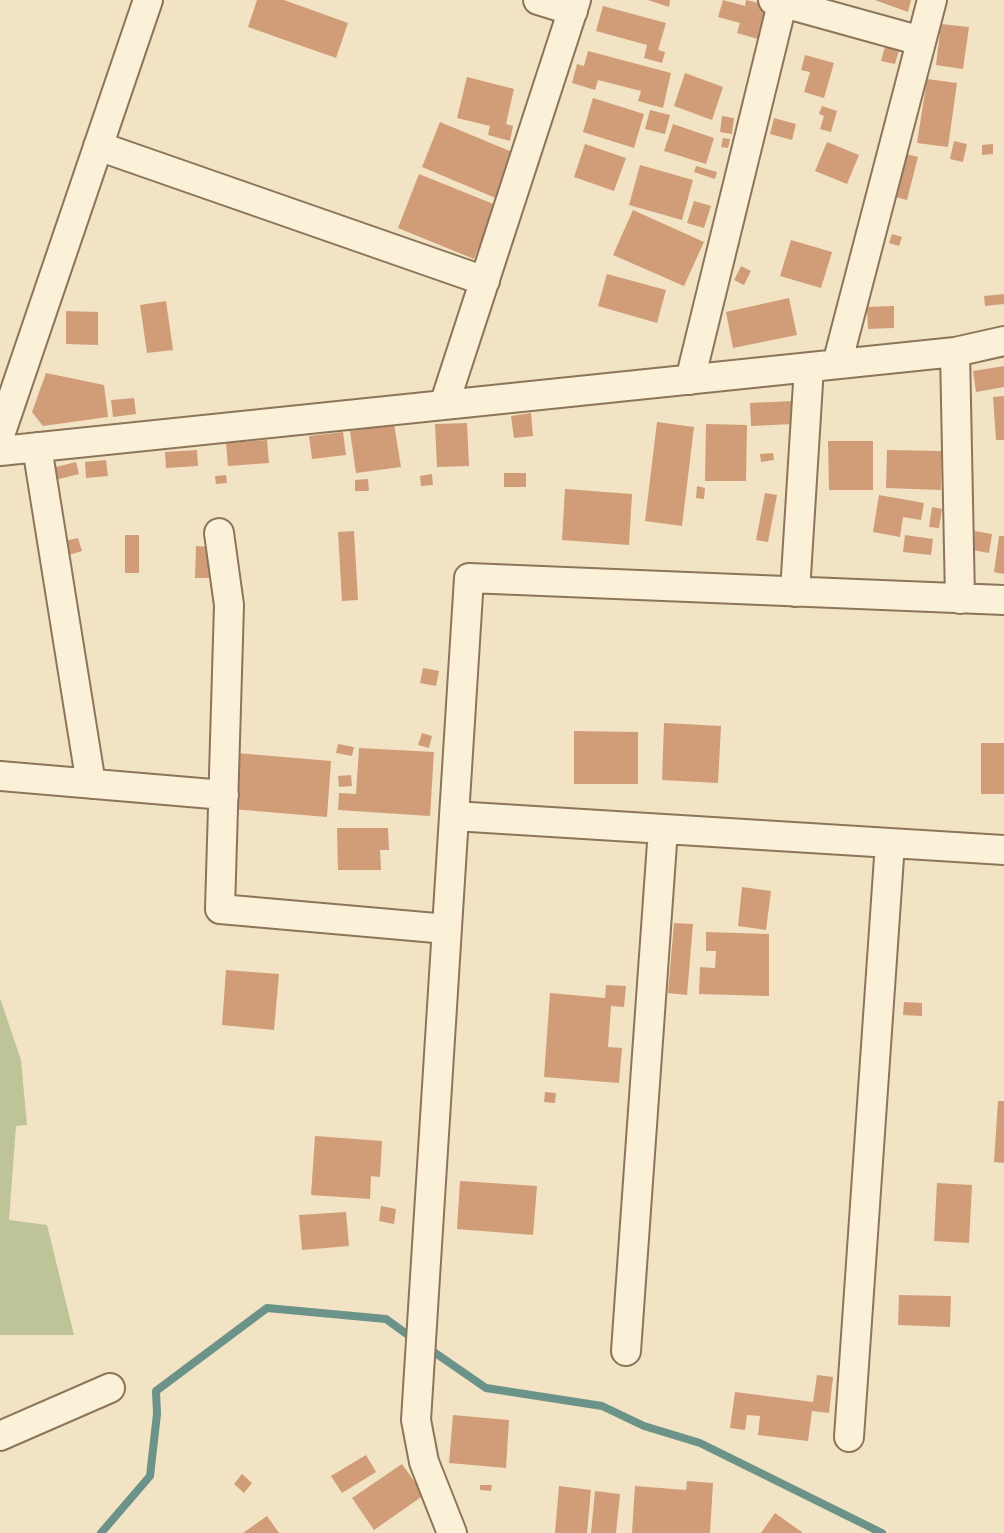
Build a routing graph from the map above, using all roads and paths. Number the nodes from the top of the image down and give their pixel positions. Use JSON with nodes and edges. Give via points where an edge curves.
{"nodes":[{"id":1,"x":148,"y":0,"type":"edge"},
{"id":2,"x":538,"y":0,"type":"edge"},
{"id":3,"x":932,"y":0,"type":"edge"},
{"id":4,"x":780,"y":1,"type":"edge"},
{"id":5,"x":574,"y":5,"type":"edge"},
{"id":6,"x":921,"y":41,"type":"junction"},
{"id":7,"x":98,"y":146,"type":"junction"},
{"id":8,"x":485,"y":281,"type":"junction"},
{"id":9,"x":1004,"y":341,"type":"edge"},
{"id":10,"x":955,"y":352,"type":"junction"},
{"id":11,"x":837,"y":364,"type":"junction"},
{"id":12,"x":809,"y":367,"type":"junction"},
{"id":13,"x":690,"y":380,"type":"junction"},
{"id":14,"x":444,"y":405,"type":"junction"},
{"id":15,"x":0,"y":435,"type":"edge"},
{"id":16,"x":37,"y":447,"type":"junction"},
{"id":17,"x":0,"y":451,"type":"edge"},
{"id":18,"x":219,"y":533,"type":"dead end"},
{"id":19,"x":795,"y":592,"type":"junction"},
{"id":20,"x":960,"y":599,"type":"junction"},
{"id":21,"x":1004,"y":600,"type":"edge"},
{"id":22,"x":0,"y":776,"type":"edge"},
{"id":23,"x":91,"y":784,"type":"junction"},
{"id":24,"x":224,"y":795,"type":"junction"},
{"id":25,"x":454,"y":816,"type":"junction"},
{"id":26,"x":663,"y":829,"type":"junction"},
{"id":27,"x":890,"y":843,"type":"junction"},
{"id":28,"x":1004,"y":850,"type":"edge"},
{"id":29,"x":447,"y":929,"type":"junction"},
{"id":30,"x":626,"y":1351,"type":"dead end"},
{"id":31,"x":110,"y":1388,"type":"dead end"},
{"id":32,"x":0,"y":1436,"type":"edge"},
{"id":33,"x":849,"y":1437,"type":"dead end"},
{"id":34,"x":452,"y":1533,"type":"edge"}],
"edges":[{"from":1,"to":7,"type":"street"},
{"from":2,"to":5,"type":"street"},
{"from":3,"to":6,"type":"street"},
{"from":4,"to":6,"type":"street"},
{"from":4,"to":13,"type":"street"},
{"from":5,"to":8,"type":"street"},
{"from":6,"to":11,"type":"street"},
{"from":7,"to":8,"type":"street"},
{"from":7,"to":15,"type":"street"},
{"from":8,"to":14,"type":"street"},
{"from":9,"to":10,"type":"street"},
{"from":10,"to":11,"type":"street"},
{"from":10,"to":20,"type":"street"},
{"from":11,"to":12,"type":"street"},
{"from":12,"to":13,"type":"street"},
{"from":12,"to":19,"type":"street"},
{"from":13,"to":14,"type":"street"},
{"from":14,"to":16,"type":"street"},
{"from":16,"to":17,"type":"street"},
{"from":16,"to":23,"type":"street"},
{"from":18,"to":24,"type":"street","via":[[229,605]]},
{"from":19,"to":20,"type":"street"},
{"from":19,"to":25,"type":"street","via":[[469,578]]},
{"from":20,"to":21,"type":"street"},
{"from":22,"to":23,"type":"street"},
{"from":23,"to":24,"type":"street"},
{"from":24,"to":29,"type":"street","via":[[220,909]]},
{"from":25,"to":26,"type":"street"},
{"from":25,"to":29,"type":"street"},
{"from":26,"to":27,"type":"street"},
{"from":26,"to":30,"type":"street"},
{"from":27,"to":28,"type":"street"},
{"from":27,"to":33,"type":"street"},
{"from":29,"to":34,"type":"street","via":[[416,1420],[424,1462]]},
{"from":31,"to":32,"type":"street"}]}
